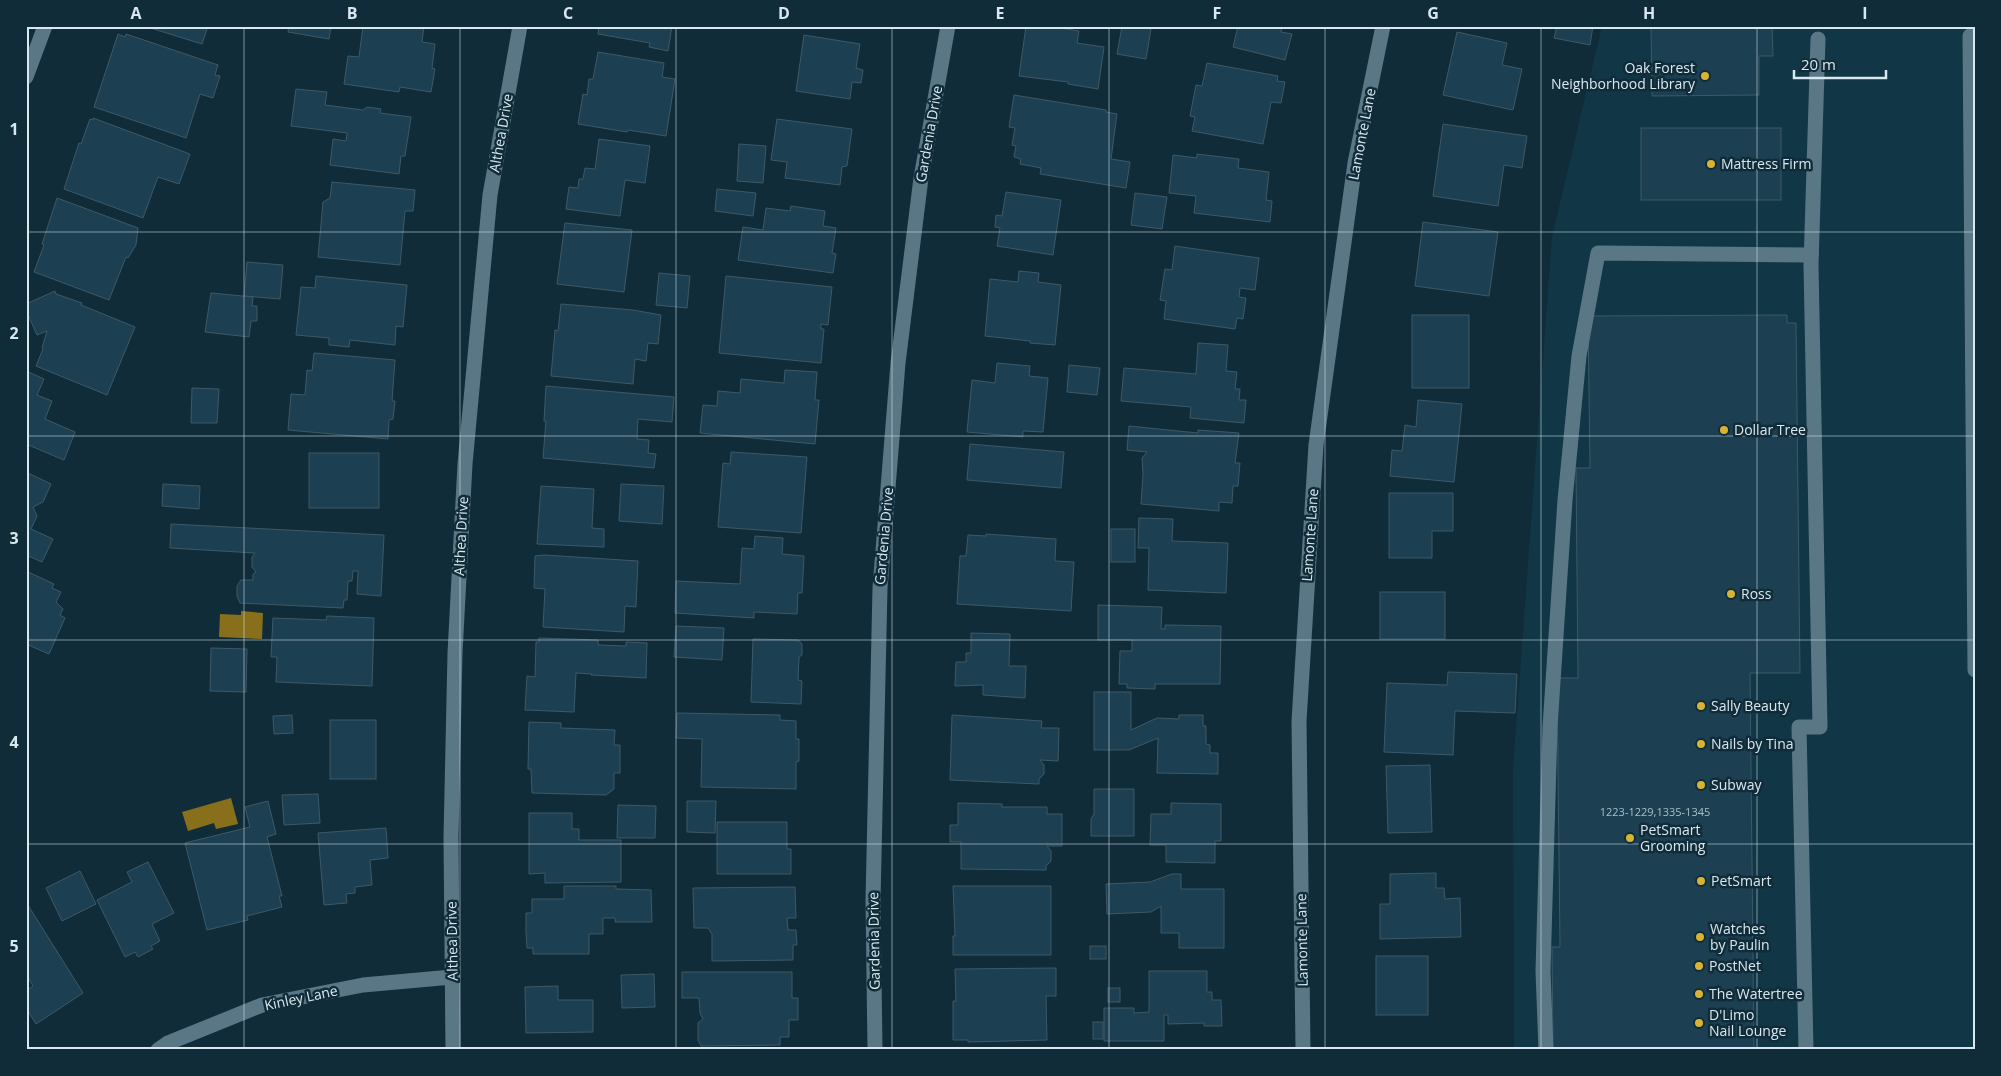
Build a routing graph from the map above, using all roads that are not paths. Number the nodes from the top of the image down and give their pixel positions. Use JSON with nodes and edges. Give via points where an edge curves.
{"nodes":[{"id":1,"x":45,"y":26,"type":"edge"},
{"id":2,"x":520,"y":26,"type":"edge"},
{"id":3,"x":948,"y":26,"type":"edge"},
{"id":4,"x":1383,"y":26,"type":"edge"},
{"id":5,"x":1970,"y":36,"type":"dead end"},
{"id":6,"x":1818,"y":39,"type":"dead end"},
{"id":7,"x":26,"y":77,"type":"edge"},
{"id":8,"x":1973,"y":218,"type":"edge"},
{"id":9,"x":1811,"y":255,"type":"junction"},
{"id":10,"x":1974,"y":498,"type":"edge"},
{"id":11,"x":1975,"y":670,"type":"edge"},
{"id":12,"x":452,"y":977,"type":"junction"},
{"id":13,"x":158,"y":1050,"type":"edge"},
{"id":14,"x":453,"y":1050,"type":"edge"},
{"id":15,"x":875,"y":1050,"type":"edge"},
{"id":16,"x":1303,"y":1050,"type":"edge"},
{"id":17,"x":1546,"y":1050,"type":"edge"},
{"id":18,"x":1806,"y":1050,"type":"edge"}],
"edges":[{"from":1,"to":7,"type":"street"},
{"from":2,"to":12,"type":"street","name":"Althea Drive","via":[[490,195],[464,464],[454,663]]},
{"from":3,"to":15,"type":"street","name":"Gardenia Drive","via":[[921,178],[900,353],[880,588],[873,900]]},
{"from":4,"to":16,"type":"street","name":"Lamonte Lane","via":[[1355,163],[1316,445],[1299,722]]},
{"from":5,"to":8,"type":"street"},
{"from":6,"to":9,"type":"street"},
{"from":8,"to":10,"type":"street"},
{"from":9,"to":17,"type":"street","via":[[1598,253],[1578,365],[1565,500],[1550,727],[1543,971]]},
{"from":9,"to":18,"type":"street","via":[[1820,727],[1799,727]]},
{"from":10,"to":11,"type":"street"},
{"from":12,"to":13,"type":"street","name":"Kinley Lane","via":[[363,985],[262,1005]]},
{"from":12,"to":14,"type":"street","name":"Althea Drive"}]}
